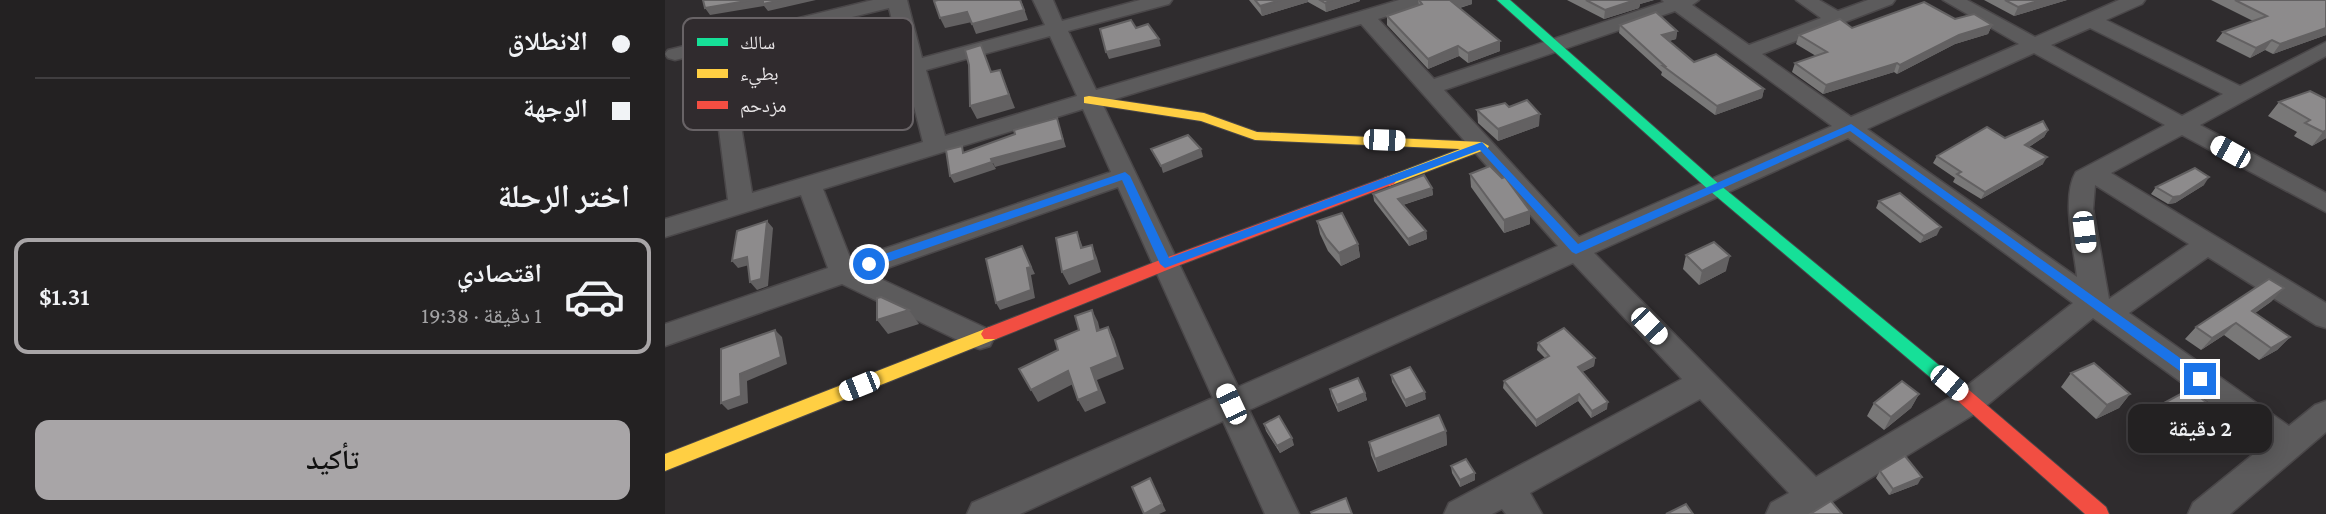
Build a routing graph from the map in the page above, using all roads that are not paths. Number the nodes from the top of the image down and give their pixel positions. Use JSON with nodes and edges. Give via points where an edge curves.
{"nodes":[{"id":1,"x":897,"y":0,"type":"edge"},
{"id":2,"x":1043,"y":0,"type":"edge"},
{"id":3,"x":1162,"y":0,"type":"edge"},
{"id":4,"x":1419,"y":0,"type":"edge"},
{"id":5,"x":1503,"y":0,"type":"edge"},
{"id":6,"x":1806,"y":0,"type":"edge"},
{"id":7,"x":1885,"y":0,"type":"edge"},
{"id":8,"x":1953,"y":0,"type":"edge"},
{"id":9,"x":1679,"y":1,"type":"edge"},
{"id":10,"x":2121,"y":2,"type":"edge"},
{"id":11,"x":1373,"y":9,"type":"edge"},
{"id":12,"x":822,"y":18,"type":"edge"},
{"id":13,"x":902,"y":18,"type":"edge"},
{"id":14,"x":1836,"y":19,"type":"junction"},
{"id":15,"x":2090,"y":20,"type":"junction"},
{"id":16,"x":1056,"y":29,"type":"junction"},
{"id":17,"x":2034,"y":45,"type":"junction"},
{"id":18,"x":1556,"y":47,"type":"junction"},
{"id":19,"x":683,"y":52,"type":"edge"},
{"id":20,"x":1747,"y":53,"type":"junction"},
{"id":21,"x":675,"y":54,"type":"dead end"},
{"id":22,"x":2321,"y":55,"type":"edge"},
{"id":23,"x":913,"y":60,"type":"edge"},
{"id":24,"x":915,"y":67,"type":"junction"},
{"id":25,"x":1430,"y":88,"type":"junction"},
{"id":26,"x":2240,"y":94,"type":"junction"},
{"id":27,"x":1089,"y":100,"type":"junction"},
{"id":28,"x":2182,"y":125,"type":"junction"},
{"id":29,"x":1851,"y":127,"type":"junction"},
{"id":30,"x":731,"y":130,"type":"edge"},
{"id":31,"x":1482,"y":145,"type":"junction"},
{"id":32,"x":936,"y":146,"type":"junction"},
{"id":33,"x":2093,"y":173,"type":"junction"},
{"id":34,"x":1125,"y":176,"type":"junction"},
{"id":35,"x":809,"y":184,"type":"junction"},
{"id":36,"x":1714,"y":188,"type":"junction"},
{"id":37,"x":2326,"y":204,"type":"edge"},
{"id":38,"x":741,"y":205,"type":"junction"},
{"id":39,"x":665,"y":228,"type":"edge"},
{"id":40,"x":2208,"y":244,"type":"junction"},
{"id":41,"x":1576,"y":250,"type":"junction"},
{"id":42,"x":1165,"y":264,"type":"junction"},
{"id":43,"x":843,"y":273,"type":"junction"},
{"id":44,"x":2101,"y":308,"type":"junction"},
{"id":45,"x":2326,"y":317,"type":"edge"},
{"id":46,"x":665,"y":335,"type":"edge"},
{"id":47,"x":980,"y":338,"type":"junction"},
{"id":48,"x":1704,"y":382,"type":"junction"},
{"id":49,"x":1971,"y":401,"type":"junction"},
{"id":50,"x":1231,"y":404,"type":"junction"},
{"id":51,"x":2326,"y":414,"type":"edge"},
{"id":52,"x":2290,"y":444,"type":"junction"},
{"id":53,"x":665,"y":463,"type":"edge"},
{"id":54,"x":1813,"y":496,"type":"junction"},
{"id":55,"x":1516,"y":502,"type":"edge"},
{"id":56,"x":983,"y":514,"type":"edge"},
{"id":57,"x":1282,"y":514,"type":"edge"},
{"id":58,"x":1461,"y":514,"type":"edge"},
{"id":59,"x":1783,"y":514,"type":"edge"},
{"id":60,"x":2099,"y":514,"type":"edge"},
{"id":61,"x":2205,"y":514,"type":"edge"}],
"edges":[{"from":1,"to":12,"type":"street"},
{"from":1,"to":13,"type":"street"},
{"from":2,"to":16,"type":"street"},
{"from":3,"to":16,"type":"street"},
{"from":4,"to":11,"type":"street"},
{"from":5,"to":18,"type":"street"},
{"from":6,"to":14,"type":"street"},
{"from":7,"to":14,"type":"street"},
{"from":8,"to":17,"type":"street"},
{"from":9,"to":18,"type":"street"},
{"from":9,"to":20,"type":"street"},
{"from":10,"to":15,"type":"street"},
{"from":11,"to":25,"type":"street"},
{"from":11,"to":27,"type":"street"},
{"from":14,"to":20,"type":"street"},
{"from":15,"to":17,"type":"street"},
{"from":15,"to":26,"type":"street"},
{"from":16,"to":24,"type":"street"},
{"from":16,"to":27,"type":"street"},
{"from":17,"to":28,"type":"street"},
{"from":17,"to":29,"type":"street"},
{"from":18,"to":25,"type":"street"},
{"from":18,"to":36,"type":"street"},
{"from":19,"to":21,"type":"street"},
{"from":20,"to":29,"type":"street"},
{"from":22,"to":26,"type":"street"},
{"from":23,"to":24,"type":"street"},
{"from":24,"to":32,"type":"street"},
{"from":25,"to":31,"type":"street"},
{"from":26,"to":28,"type":"street"},
{"from":27,"to":31,"type":"street","via":[[1203,117],[1255,136]]},
{"from":27,"to":32,"type":"street"},
{"from":27,"to":34,"type":"street"},
{"from":28,"to":33,"type":"street"},
{"from":28,"to":37,"type":"street"},
{"from":29,"to":36,"type":"street"},
{"from":29,"to":44,"type":"street"},
{"from":30,"to":38,"type":"street"},
{"from":31,"to":41,"type":"street"},
{"from":31,"to":42,"type":"street"},
{"from":32,"to":35,"type":"street"},
{"from":33,"to":40,"type":"street"},
{"from":33,"to":44,"type":"street","via":[[2084,178],[2081,209]]},
{"from":34,"to":42,"type":"street"},
{"from":34,"to":43,"type":"street"},
{"from":35,"to":38,"type":"street"},
{"from":35,"to":43,"type":"street"},
{"from":36,"to":41,"type":"street"},
{"from":36,"to":49,"type":"street"},
{"from":38,"to":39,"type":"street"},
{"from":40,"to":44,"type":"street"},
{"from":40,"to":45,"type":"street"},
{"from":41,"to":48,"type":"street"},
{"from":41,"to":50,"type":"street"},
{"from":42,"to":47,"type":"street"},
{"from":42,"to":50,"type":"street"},
{"from":43,"to":46,"type":"street"},
{"from":43,"to":47,"type":"street"},
{"from":44,"to":49,"type":"street"},
{"from":44,"to":52,"type":"street"},
{"from":47,"to":53,"type":"street"},
{"from":48,"to":54,"type":"street"},
{"from":48,"to":55,"type":"street"},
{"from":49,"to":54,"type":"street"},
{"from":49,"to":60,"type":"street"},
{"from":50,"to":56,"type":"street"},
{"from":50,"to":57,"type":"street"},
{"from":51,"to":52,"type":"street"},
{"from":52,"to":61,"type":"street"},
{"from":54,"to":59,"type":"street"},
{"from":55,"to":58,"type":"street"}]}
